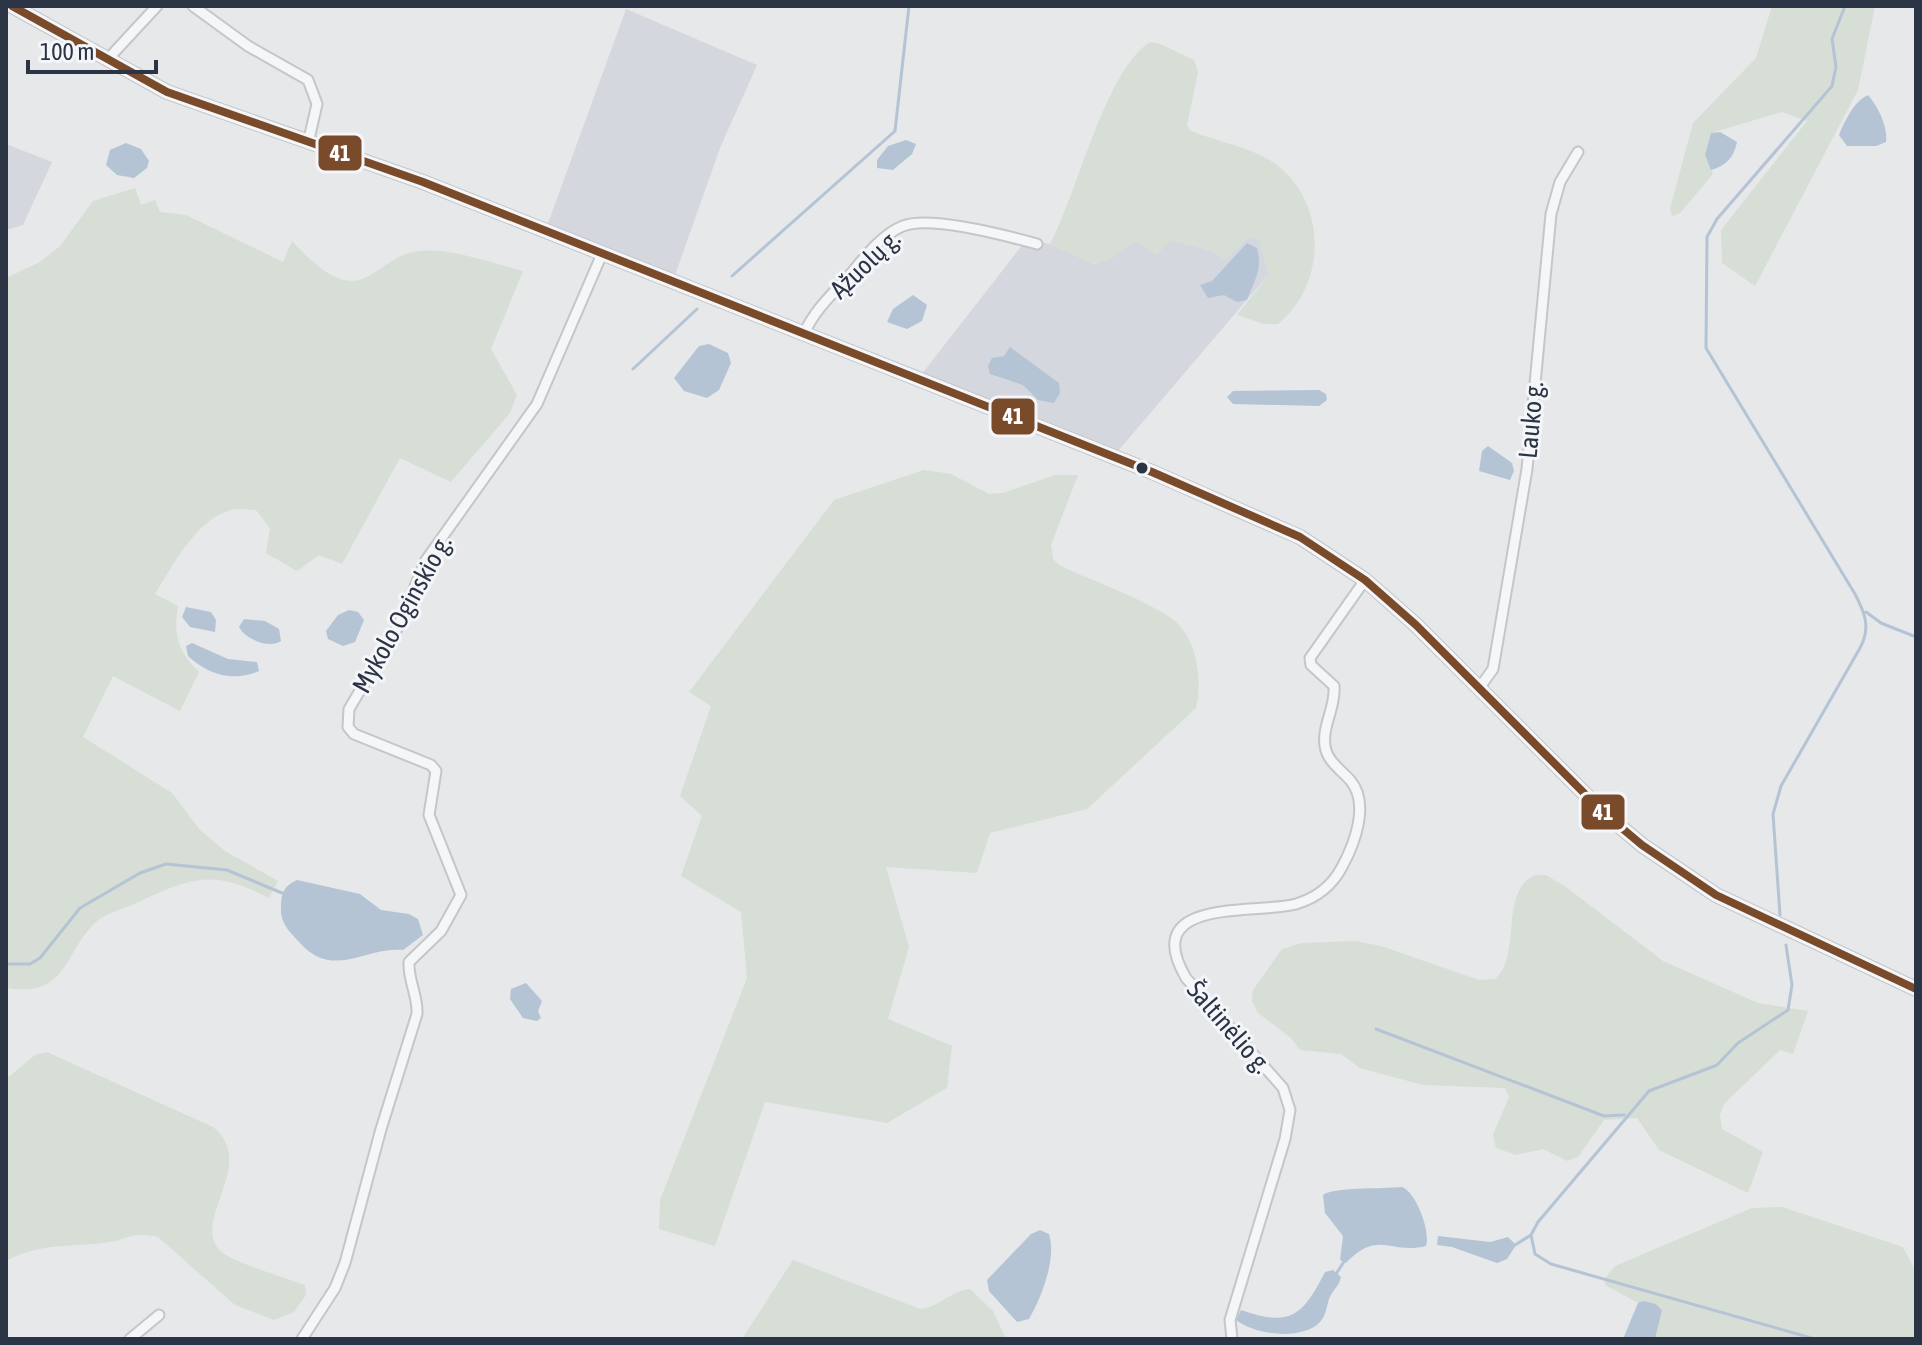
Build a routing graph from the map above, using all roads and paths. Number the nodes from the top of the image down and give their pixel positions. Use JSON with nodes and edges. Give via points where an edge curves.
{"nodes":[{"id":1,"x":12,"y":6,"type":"edge"},
{"id":2,"x":157,"y":6,"type":"edge"},
{"id":3,"x":193,"y":6,"type":"edge"},
{"id":4,"x":107,"y":60,"type":"junction"},
{"id":5,"x":309,"y":139,"type":"junction"},
{"id":6,"x":1578,"y":152,"type":"dead end"},
{"id":7,"x":1037,"y":244,"type":"dead end"},
{"id":8,"x":602,"y":254,"type":"junction"},
{"id":9,"x":804,"y":334,"type":"junction"},
{"id":10,"x":1365,"y":580,"type":"junction"},
{"id":11,"x":1480,"y":687,"type":"junction"},
{"id":12,"x":1916,"y":989,"type":"edge"},
{"id":13,"x":159,"y":1315,"type":"dead end"},
{"id":14,"x":130,"y":1339,"type":"edge"},
{"id":15,"x":302,"y":1339,"type":"edge"},
{"id":16,"x":1232,"y":1339,"type":"edge"}],
"edges":[{"from":1,"to":4,"type":"main road"},
{"from":2,"to":4,"type":"street"},
{"from":3,"to":5,"type":"street","via":[[308,80],[317,104]]},
{"from":4,"to":5,"type":"main road","via":[[167,92]]},
{"from":5,"to":8,"type":"main road"},
{"from":6,"to":11,"type":"street","name":"Lauko g.","via":[[1560,182],[1551,214],[1521,509],[1493,669]]},
{"from":7,"to":9,"type":"street","name":"Ąžuolų g.","via":[[991,232],[905,225],[865,257]]},
{"from":8,"to":9,"type":"main road"},
{"from":8,"to":15,"type":"street","name":"Mykolo Oginskio g.","via":[[537,404],[426,560],[398,627],[349,709],[348,727],[354,734],[436,771],[429,815],[461,895],[441,931],[409,962],[417,1014],[345,1263]]},
{"from":9,"to":10,"type":"main road","via":[[1281,528]]},
{"from":10,"to":11,"type":"main road"},
{"from":10,"to":16,"type":"street","name":"Šaltinėlio g.","via":[[1310,658],[1334,686],[1325,733],[1327,753],[1354,784],[1359,804],[1357,828],[1342,867],[1322,892],[1307,900],[1197,916],[1176,944],[1186,978],[1283,1088],[1290,1110],[1230,1320]]},
{"from":11,"to":12,"type":"main road","via":[[1605,814],[1675,869],[1765,920]]},
{"from":13,"to":14,"type":"street"}]}
